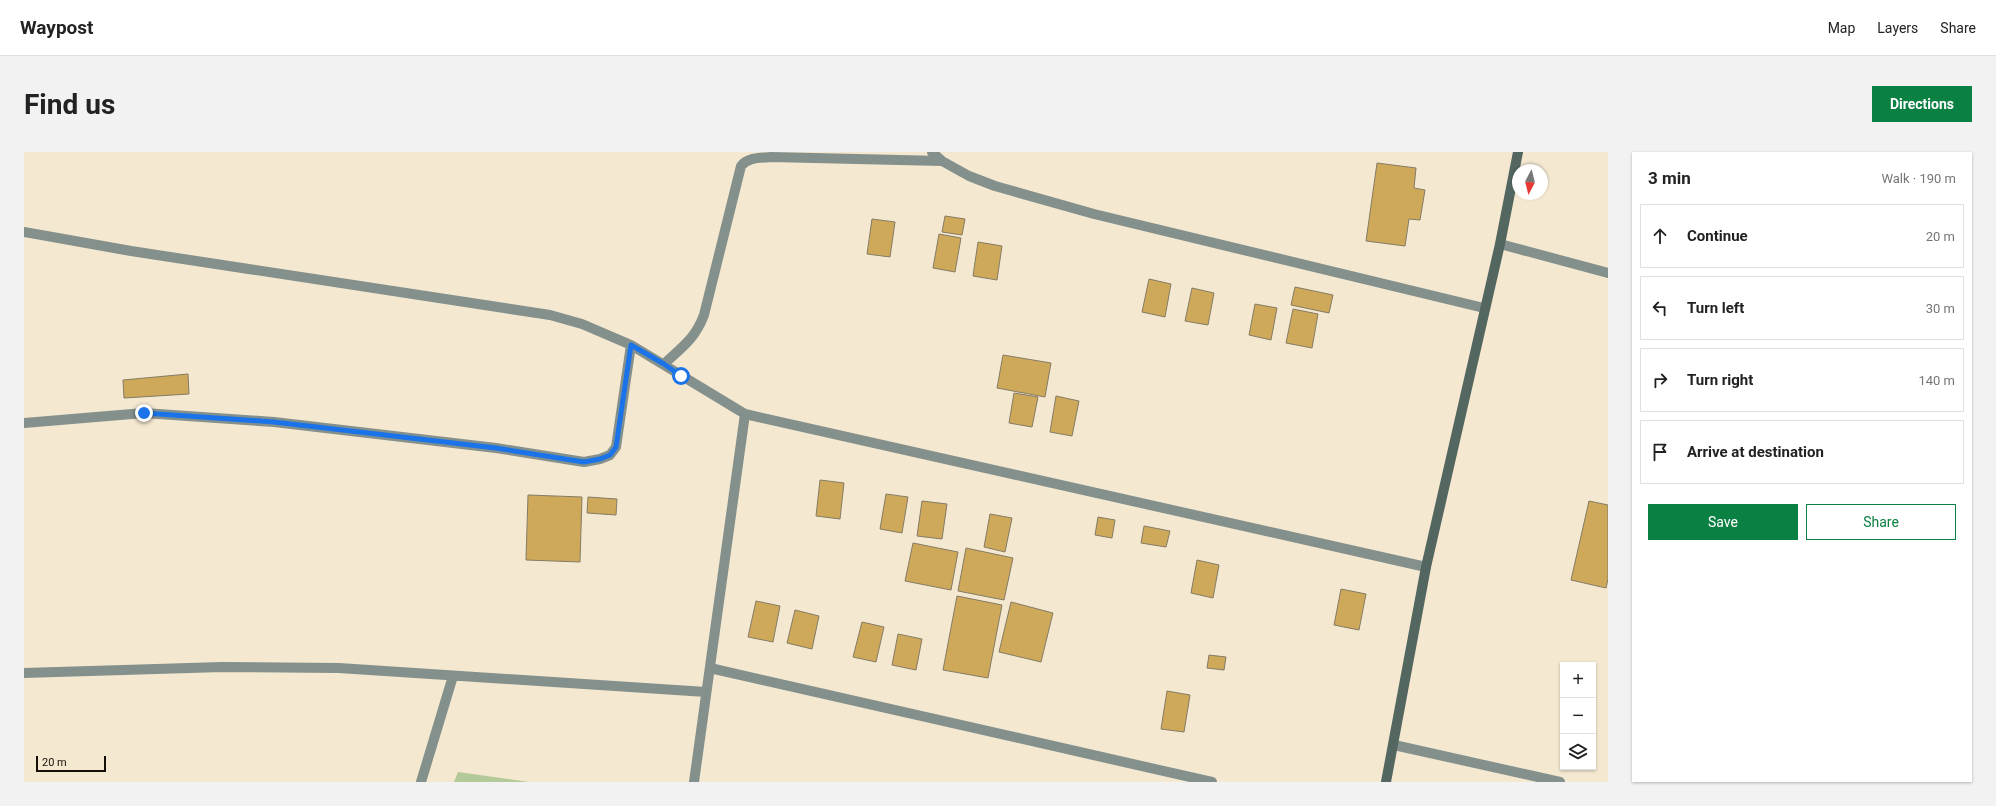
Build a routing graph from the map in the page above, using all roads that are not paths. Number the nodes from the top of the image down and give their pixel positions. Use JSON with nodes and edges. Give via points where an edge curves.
{"nodes":[{"id":1,"x":932,"y":152,"type":"edge"},
{"id":2,"x":1518,"y":152,"type":"edge"},
{"id":3,"x":942,"y":161,"type":"junction"},
{"id":4,"x":24,"y":232,"type":"edge"},
{"id":5,"x":1500,"y":244,"type":"junction"},
{"id":6,"x":1608,"y":273,"type":"edge"},
{"id":7,"x":1484,"y":308,"type":"junction"},
{"id":8,"x":631,"y":345,"type":"junction"},
{"id":9,"x":664,"y":364,"type":"junction"},
{"id":10,"x":745,"y":414,"type":"junction"},
{"id":11,"x":24,"y":423,"type":"edge"},
{"id":12,"x":1426,"y":566,"type":"junction"},
{"id":13,"x":710,"y":668,"type":"junction"},
{"id":14,"x":24,"y":673,"type":"edge"},
{"id":15,"x":453,"y":676,"type":"junction"},
{"id":16,"x":706,"y":692,"type":"junction"},
{"id":17,"x":1394,"y":745,"type":"junction"},
{"id":18,"x":421,"y":782,"type":"edge"},
{"id":19,"x":694,"y":782,"type":"edge"},
{"id":20,"x":1212,"y":782,"type":"edge"},
{"id":21,"x":1386,"y":782,"type":"edge"},
{"id":22,"x":1560,"y":782,"type":"edge"}],
"edges":[{"from":1,"to":3,"type":"street"},
{"from":2,"to":5,"type":"street"},
{"from":3,"to":7,"type":"street","via":[[969,176],[995,186],[1094,214]]},
{"from":3,"to":9,"type":"street","via":[[771,157],[749,159],[744,162],[704,315],[698,330]]},
{"from":4,"to":8,"type":"street","via":[[131,251],[550,315],[582,324]]},
{"from":5,"to":6,"type":"street"},
{"from":5,"to":7,"type":"street"},
{"from":7,"to":12,"type":"street"},
{"from":8,"to":9,"type":"street"},
{"from":8,"to":11,"type":"street","via":[[616,447],[610,455],[584,462],[496,448],[290,424],[173,415],[144,413]]},
{"from":9,"to":10,"type":"street"},
{"from":10,"to":12,"type":"street"},
{"from":10,"to":13,"type":"street"},
{"from":12,"to":17,"type":"street"},
{"from":13,"to":16,"type":"street"},
{"from":13,"to":20,"type":"street"},
{"from":14,"to":15,"type":"street","via":[[284,667]]},
{"from":15,"to":16,"type":"street"},
{"from":15,"to":18,"type":"street"},
{"from":16,"to":19,"type":"street"},
{"from":17,"to":21,"type":"street"},
{"from":17,"to":22,"type":"street"}]}
